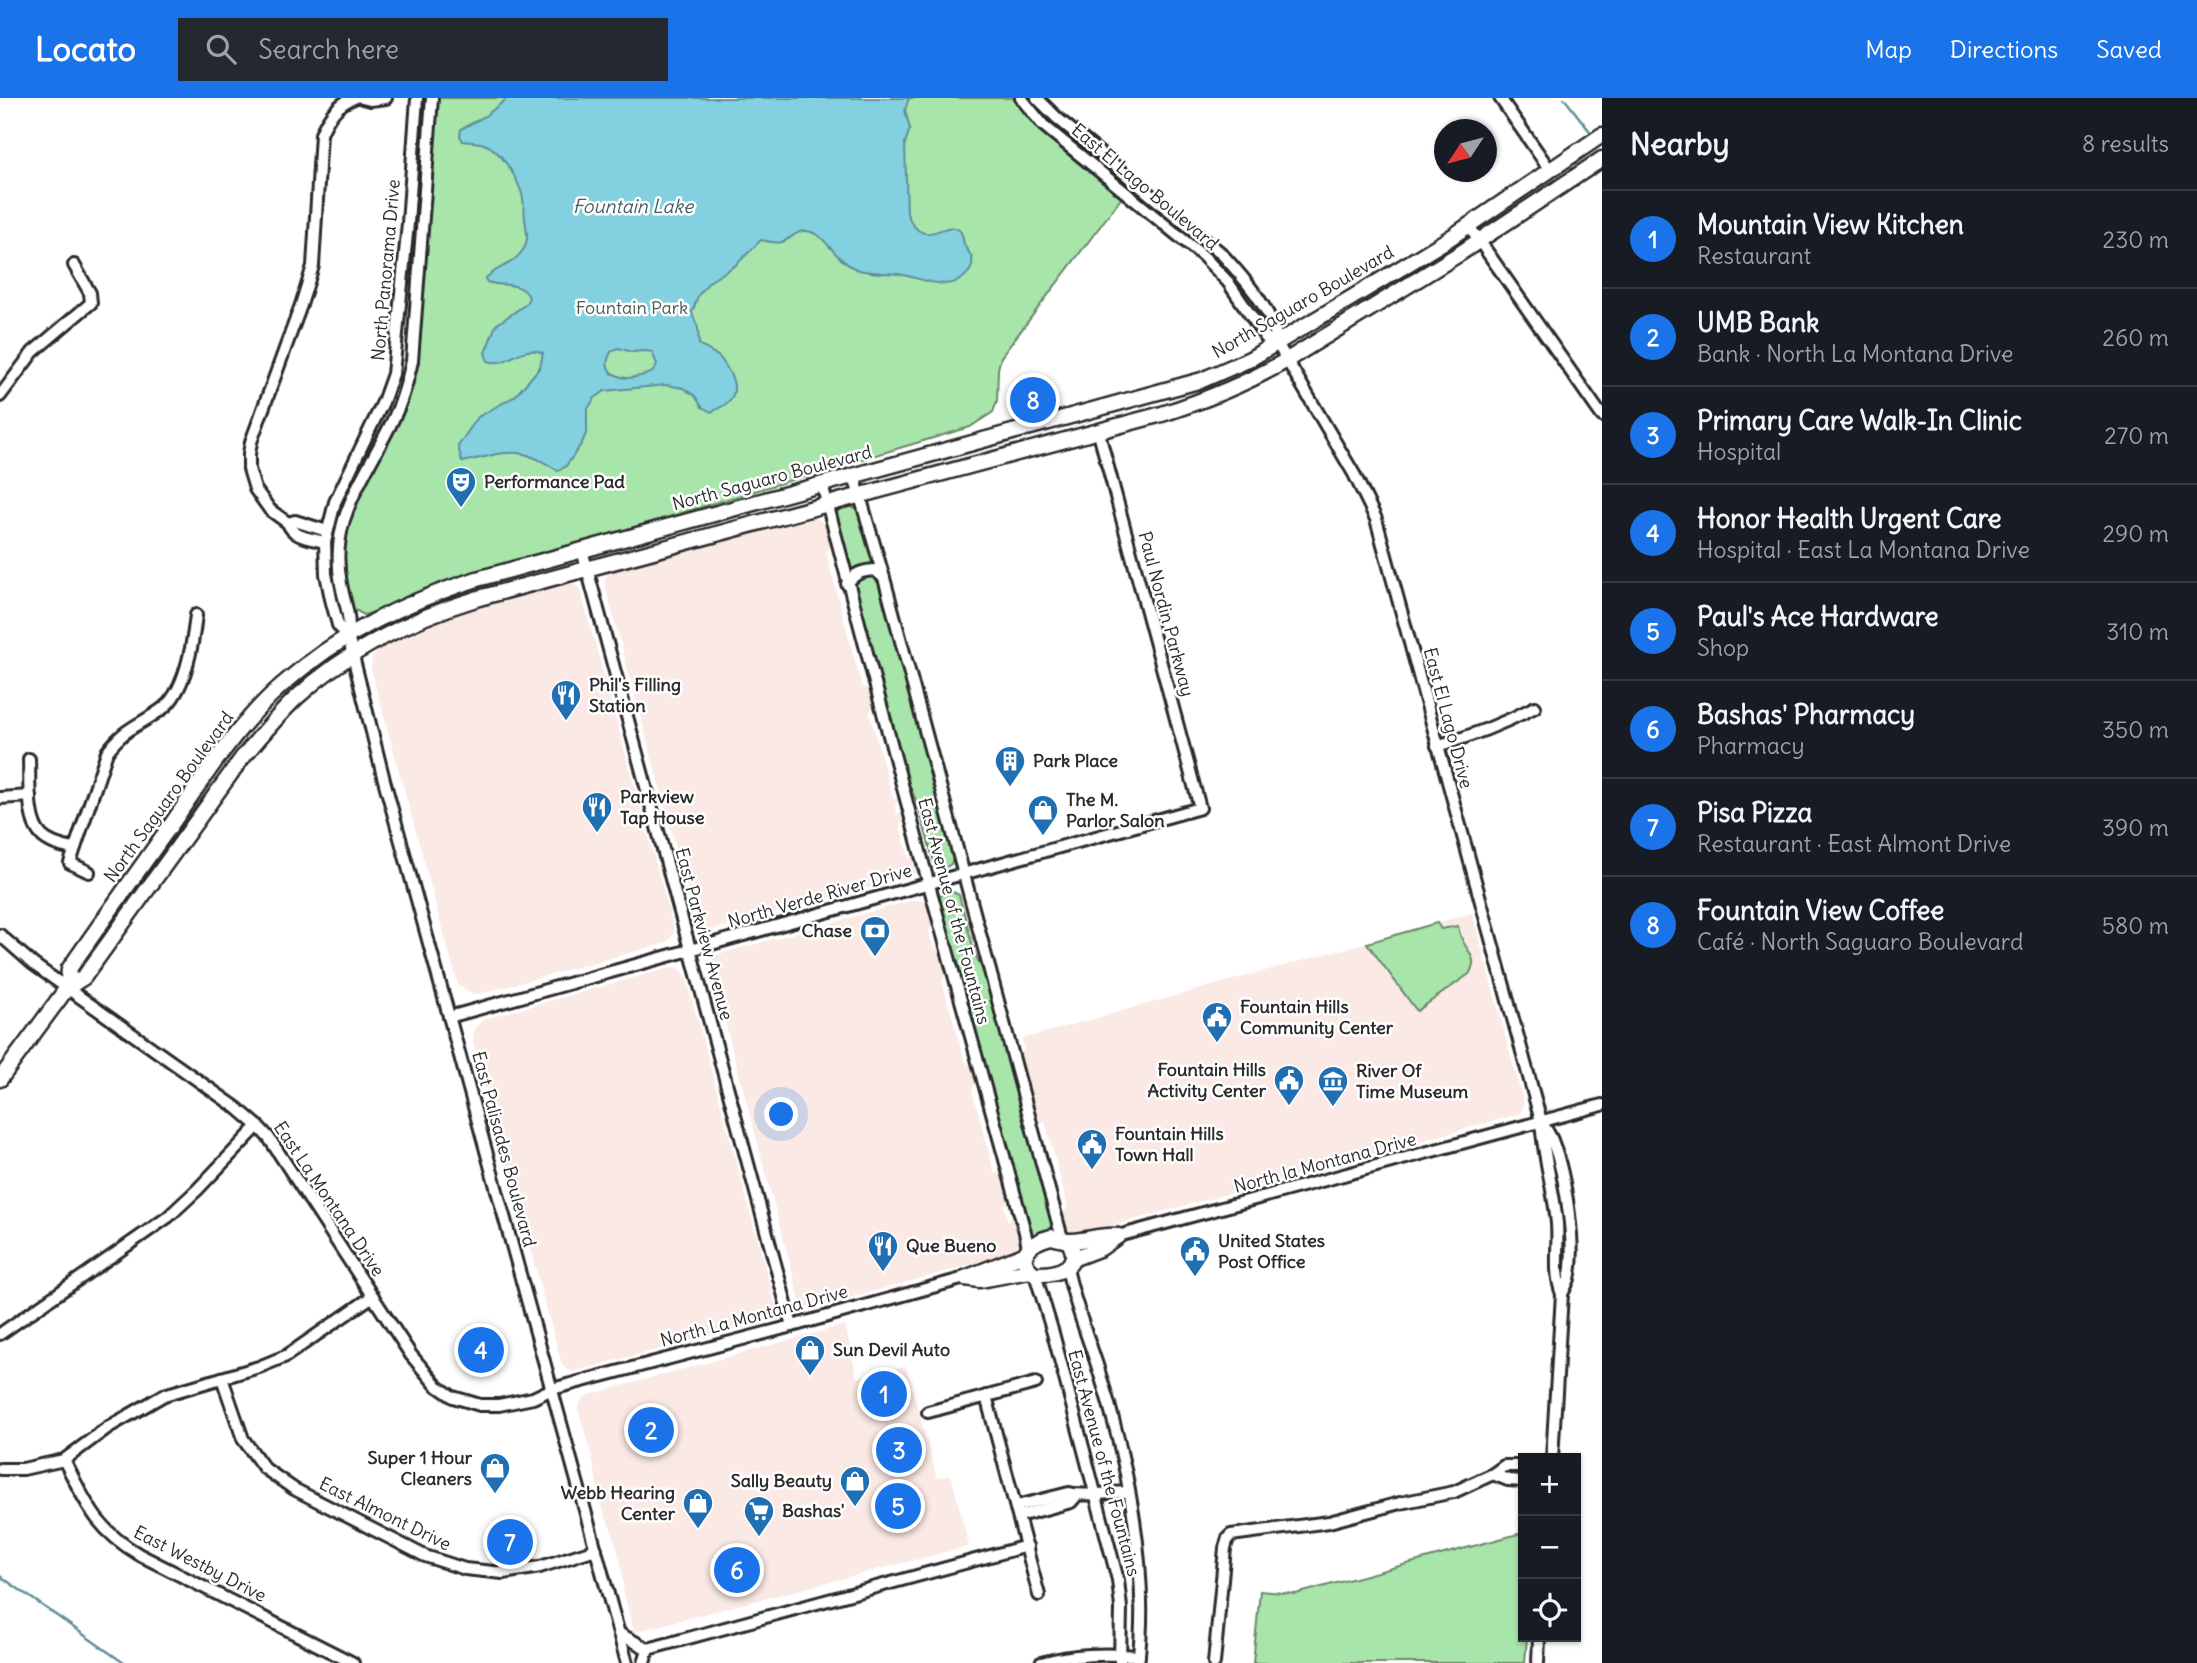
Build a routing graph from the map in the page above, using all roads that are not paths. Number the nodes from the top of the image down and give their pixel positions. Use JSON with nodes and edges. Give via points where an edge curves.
{"nodes":[{"id":1,"x":354,"y":98,"type":"edge"},
{"id":2,"x":362,"y":98,"type":"edge"},
{"id":3,"x":386,"y":98,"type":"edge"},
{"id":4,"x":417,"y":98,"type":"edge"},
{"id":5,"x":432,"y":98,"type":"edge"},
{"id":6,"x":1021,"y":98,"type":"edge"},
{"id":7,"x":1037,"y":98,"type":"edge"},
{"id":8,"x":1500,"y":98,"type":"edge"},
{"id":9,"x":1598,"y":138,"type":"edge"},
{"id":10,"x":1602,"y":159,"type":"edge"},
{"id":11,"x":1550,"y":170,"type":"junction"},
{"id":12,"x":1124,"y":173,"type":"junction"},
{"id":13,"x":1116,"y":184,"type":"junction"},
{"id":14,"x":1189,"y":226,"type":"joint"},
{"id":15,"x":1469,"y":226,"type":"junction"},
{"id":16,"x":1479,"y":241,"type":"junction"},
{"id":17,"x":74,"y":265,"type":"dead end"},
{"id":18,"x":1246,"y":305,"type":"joint"},
{"id":19,"x":1277,"y":343,"type":"junction"},
{"id":20,"x":1287,"y":360,"type":"junction"},
{"id":21,"x":0,"y":396,"type":"edge"},
{"id":22,"x":1134,"y":400,"type":"junction"},
{"id":23,"x":1602,"y":416,"type":"edge"},
{"id":24,"x":1098,"y":430,"type":"junction"},
{"id":25,"x":853,"y":476,"type":"junction"},
{"id":26,"x":822,"y":484,"type":"junction"},
{"id":27,"x":859,"y":494,"type":"junction"},
{"id":28,"x":827,"y":504,"type":"junction"},
{"id":29,"x":326,"y":536,"type":"junction"},
{"id":30,"x":582,"y":550,"type":"junction"},
{"id":31,"x":587,"y":569,"type":"junction"},
{"id":32,"x":884,"y":578,"type":"junction"},
{"id":33,"x":847,"y":584,"type":"junction"},
{"id":34,"x":195,"y":615,"type":"dead end"},
{"id":35,"x":350,"y":646,"type":"junction"},
{"id":36,"x":1535,"y":707,"type":"dead end"},
{"id":37,"x":1437,"y":746,"type":"junction"},
{"id":38,"x":29,"y":759,"type":"dead end"},
{"id":39,"x":0,"y":792,"type":"edge"},
{"id":40,"x":30,"y":793,"type":"junction"},
{"id":41,"x":0,"y":799,"type":"edge"},
{"id":42,"x":1200,"y":808,"type":"joint"},
{"id":43,"x":73,"y":849,"type":"junction"},
{"id":44,"x":89,"y":872,"type":"dead end"},
{"id":45,"x":963,"y":874,"type":"junction"},
{"id":46,"x":929,"y":884,"type":"junction"},
{"id":47,"x":0,"y":935,"type":"edge"},
{"id":48,"x":691,"y":951,"type":"junction"},
{"id":49,"x":67,"y":988,"type":"junction"},
{"id":50,"x":449,"y":1017,"type":"junction"},
{"id":51,"x":0,"y":1079,"type":"edge"},
{"id":52,"x":1602,"y":1105,"type":"edge"},
{"id":53,"x":1541,"y":1121,"type":"junction"},
{"id":54,"x":258,"y":1126,"type":"junction"},
{"id":55,"x":1118,"y":1236,"type":"junction"},
{"id":56,"x":1065,"y":1240,"type":"junction"},
{"id":57,"x":1027,"y":1251,"type":"junction"},
{"id":58,"x":1069,"y":1264,"type":"junction"},
{"id":59,"x":1033,"y":1273,"type":"junction"},
{"id":60,"x":965,"y":1278,"type":"junction"},
{"id":61,"x":373,"y":1296,"type":"junction"},
{"id":62,"x":792,"y":1326,"type":"junction"},
{"id":63,"x":0,"y":1334,"type":"edge"},
{"id":64,"x":222,"y":1378,"type":"junction"},
{"id":65,"x":1036,"y":1382,"type":"dead end"},
{"id":66,"x":552,"y":1389,"type":"junction"},
{"id":67,"x":986,"y":1396,"type":"junction"},
{"id":68,"x":928,"y":1412,"type":"dead end"},
{"id":69,"x":1552,"y":1453,"type":"edge"},
{"id":70,"x":64,"y":1460,"type":"junction"},
{"id":71,"x":1518,"y":1466,"type":"edge"},
{"id":72,"x":0,"y":1469,"type":"edge"},
{"id":73,"x":1493,"y":1474,"type":"junction"},
{"id":74,"x":1518,"y":1481,"type":"edge"},
{"id":75,"x":1129,"y":1492,"type":"junction"},
{"id":76,"x":1096,"y":1493,"type":"junction"},
{"id":77,"x":1018,"y":1511,"type":"junction"},
{"id":78,"x":1027,"y":1546,"type":"junction"},
{"id":79,"x":596,"y":1549,"type":"junction"},
{"id":80,"x":1039,"y":1595,"type":"dead end"},
{"id":81,"x":620,"y":1634,"type":"junction"},
{"id":82,"x":1539,"y":1642,"type":"edge"},
{"id":83,"x":648,"y":1649,"type":"junction"},
{"id":84,"x":1120,"y":1659,"type":"edge"},
{"id":85,"x":1138,"y":1660,"type":"edge"},
{"id":86,"x":353,"y":1663,"type":"edge"},
{"id":87,"x":628,"y":1663,"type":"edge"},
{"id":88,"x":644,"y":1663,"type":"edge"},
{"id":89,"x":1041,"y":1663,"type":"edge"},
{"id":90,"x":1214,"y":1663,"type":"edge"},
{"id":91,"x":1538,"y":1663,"type":"edge"}],
"edges":[{"from":1,"to":29,"type":"street","via":[[336,109],[321,134],[313,265],[251,442],[249,469],[255,489],[270,509],[288,523],[295,521]]},
{"from":2,"to":3,"type":"street"},
{"from":4,"to":29,"type":"street","name":"North Panorama Drive","via":[[393,374],[335,502]]},
{"from":5,"to":35,"type":"street","name":"North Panorama Drive","via":[[412,361],[402,398],[358,486],[340,539],[340,581],[350,619]]},
{"from":6,"to":13,"type":"street","name":"East El Lago Boulevard","via":[[1043,125]]},
{"from":7,"to":12,"type":"street","name":"East El Lago Boulevard"},
{"from":8,"to":11,"type":"street"},
{"from":9,"to":11,"type":"main road","name":"North Saguaro Boulevard"},
{"from":10,"to":16,"type":"main road","name":"North Saguaro Boulevard"},
{"from":11,"to":15,"type":"main road","name":"North Saguaro Boulevard"},
{"from":12,"to":13,"type":"street"},
{"from":12,"to":14,"type":"street","name":"East El Lago Boulevard"},
{"from":13,"to":18,"type":"street","name":"East El Lago Boulevard","via":[[1203,257]]},
{"from":14,"to":19,"type":"street","name":"East El Lago Drive","via":[[1243,277],[1276,329]]},
{"from":15,"to":16,"type":"street"},
{"from":15,"to":19,"type":"main road","name":"North Saguaro Boulevard"},
{"from":16,"to":20,"type":"main road","name":"North Saguaro Boulevard"},
{"from":16,"to":23,"type":"street"},
{"from":17,"to":21,"type":"street","via":[[91,303],[39,345]]},
{"from":18,"to":19,"type":"street","name":"East El Lago Drive","via":[[1266,338]]},
{"from":19,"to":20,"type":"street","name":"East El Lago Drive"},
{"from":19,"to":22,"type":"main road","name":"North Saguaro Boulevard","via":[[1202,380]]},
{"from":20,"to":24,"type":"main road","name":"North Saguaro Boulevard","via":[[1199,402]]},
{"from":20,"to":37,"type":"street","name":"East El Lago Drive","via":[[1376,519]]},
{"from":22,"to":24,"type":"main road","via":[[1097,419]]},
{"from":22,"to":25,"type":"main road","name":"North Saguaro Boulevard"},
{"from":24,"to":27,"type":"main road","name":"North Saguaro Boulevard"},
{"from":24,"to":42,"type":"street","name":"Paul Nordin Parkway"},
{"from":25,"to":26,"type":"main road","name":"North Saguaro Boulevard"},
{"from":25,"to":27,"type":"street","name":"East Avenue of the Fountains"},
{"from":26,"to":28,"type":"street","name":"East Avenue of the Fountains"},
{"from":26,"to":30,"type":"main road","name":"North Saguaro Boulevard"},
{"from":27,"to":28,"type":"main road","name":"North Saguaro Boulevard"},
{"from":27,"to":32,"type":"street","name":"East Avenue of the Fountains"},
{"from":28,"to":31,"type":"main road","name":"North Saguaro Boulevard"},
{"from":28,"to":33,"type":"street","name":"East Avenue of the Fountains"},
{"from":29,"to":35,"type":"street","name":"North Panorama Drive","via":[[331,599]]},
{"from":30,"to":31,"type":"street","name":"East Parkview Avenue"},
{"from":30,"to":35,"type":"main road","name":"North Saguaro Boulevard","via":[[436,592],[387,613]]},
{"from":31,"to":35,"type":"main road","name":"North Saguaro Boulevard","via":[[441,611]]},
{"from":31,"to":48,"type":"street","name":"East Parkview Avenue"},
{"from":32,"to":33,"type":"street","via":[[875,570],[865,570]]},
{"from":32,"to":45,"type":"street","name":"East Avenue of the Fountains"},
{"from":33,"to":46,"type":"street","name":"East Avenue of the Fountains"},
{"from":34,"to":43,"type":"street","via":[[192,651],[174,697],[165,708],[129,728],[107,752]]},
{"from":35,"to":49,"type":"main road","name":"North Saguaro Boulevard","via":[[242,758],[84,977]]},
{"from":35,"to":50,"type":"street","name":"East Palisades Boulevard"},
{"from":36,"to":37,"type":"street","via":[[1506,723]]},
{"from":37,"to":53,"type":"street","name":"East El Lago Drive"},
{"from":38,"to":40,"type":"street"},
{"from":39,"to":40,"type":"street"},
{"from":40,"to":41,"type":"street"},
{"from":40,"to":43,"type":"street","via":[[35,827],[41,836]]},
{"from":42,"to":45,"type":"street","name":"North Verde River Drive"},
{"from":43,"to":44,"type":"street","via":[[69,863]]},
{"from":45,"to":46,"type":"street","name":"North Verde River Drive"},
{"from":45,"to":56,"type":"street","name":"East Avenue of the Fountains"},
{"from":46,"to":48,"type":"street","name":"North Verde River Drive"},
{"from":46,"to":57,"type":"street","name":"East Avenue of the Fountains","via":[[1026,1231]]},
{"from":47,"to":49,"type":"street","name":"East La Montana Drive"},
{"from":48,"to":50,"type":"street","name":"North Verde River Drive"},
{"from":48,"to":62,"type":"street","name":"East Parkview Avenue"},
{"from":49,"to":51,"type":"main road","name":"North Saguaro Boulevard"},
{"from":49,"to":54,"type":"street","name":"East La Montana Drive"},
{"from":50,"to":66,"type":"street","name":"East Palisades Boulevard"},
{"from":52,"to":53,"type":"street"},
{"from":53,"to":55,"type":"street","name":"North la Montana Drive"},
{"from":53,"to":69,"type":"street","name":"East El Lago Drive","via":[[1557,1224],[1556,1280],[1562,1294]]},
{"from":54,"to":61,"type":"street","name":"East La Montana Drive"},
{"from":54,"to":63,"type":"street","via":[[168,1217]]},
{"from":55,"to":56,"type":"main road"},
{"from":55,"to":58,"type":"main road"},
{"from":56,"to":57,"type":"main road","via":[[1042,1239]]},
{"from":56,"to":58,"type":"main road","via":[[1073,1249]]},
{"from":57,"to":59,"type":"main road","via":[[1025,1263]]},
{"from":57,"to":60,"type":"main road","name":"North La Montana Drive"},
{"from":58,"to":59,"type":"main road","via":[[1055,1273]]},
{"from":58,"to":75,"type":"street","name":"East Avenue of the Fountains","via":[[1075,1305],[1098,1366]]},
{"from":59,"to":60,"type":"main road","name":"North La Montana Drive"},
{"from":59,"to":76,"type":"street","name":"East Avenue of the Fountains"},
{"from":60,"to":62,"type":"street","name":"North La Montana Drive"},
{"from":61,"to":64,"type":"street","via":[[286,1356]]},
{"from":61,"to":66,"type":"street","name":"East La Montana Drive","via":[[426,1375],[453,1397],[499,1405]]},
{"from":62,"to":66,"type":"street","name":"North La Montana Drive"},
{"from":64,"to":70,"type":"street","via":[[164,1395]]},
{"from":64,"to":79,"type":"street","name":"East Almont Drive","via":[[243,1439],[264,1468],[294,1489],[425,1556],[465,1569],[503,1573]]},
{"from":65,"to":67,"type":"street"},
{"from":66,"to":79,"type":"street","name":"East Palisades Boulevard"},
{"from":67,"to":68,"type":"street"},
{"from":67,"to":77,"type":"street"},
{"from":70,"to":72,"type":"street"},
{"from":70,"to":86,"type":"street","name":"East Westby Drive","via":[[92,1513],[113,1538]]},
{"from":71,"to":73,"type":"street","via":[[1504,1466]]},
{"from":73,"to":74,"type":"street"},
{"from":73,"to":90,"type":"street","via":[[1454,1492],[1341,1520],[1231,1535],[1225,1548]]},
{"from":75,"to":76,"type":"street"},
{"from":75,"to":85,"type":"street","name":"East Avenue of the Fountains","via":[[1140,1576]]},
{"from":76,"to":77,"type":"street","via":[[1069,1493]]},
{"from":76,"to":84,"type":"street","name":"East Avenue of the Fountains","via":[[1119,1588]]},
{"from":77,"to":78,"type":"street"},
{"from":78,"to":80,"type":"street"},
{"from":78,"to":83,"type":"street"},
{"from":79,"to":81,"type":"street","name":"East Palisades Boulevard"},
{"from":81,"to":83,"type":"street"},
{"from":81,"to":87,"type":"street","name":"East Palisades Boulevard"},
{"from":82,"to":91,"type":"street"},
{"from":83,"to":88,"type":"street"},
{"from":84,"to":85,"type":"street"},
{"from":84,"to":89,"type":"street","via":[[1077,1655]]}]}
